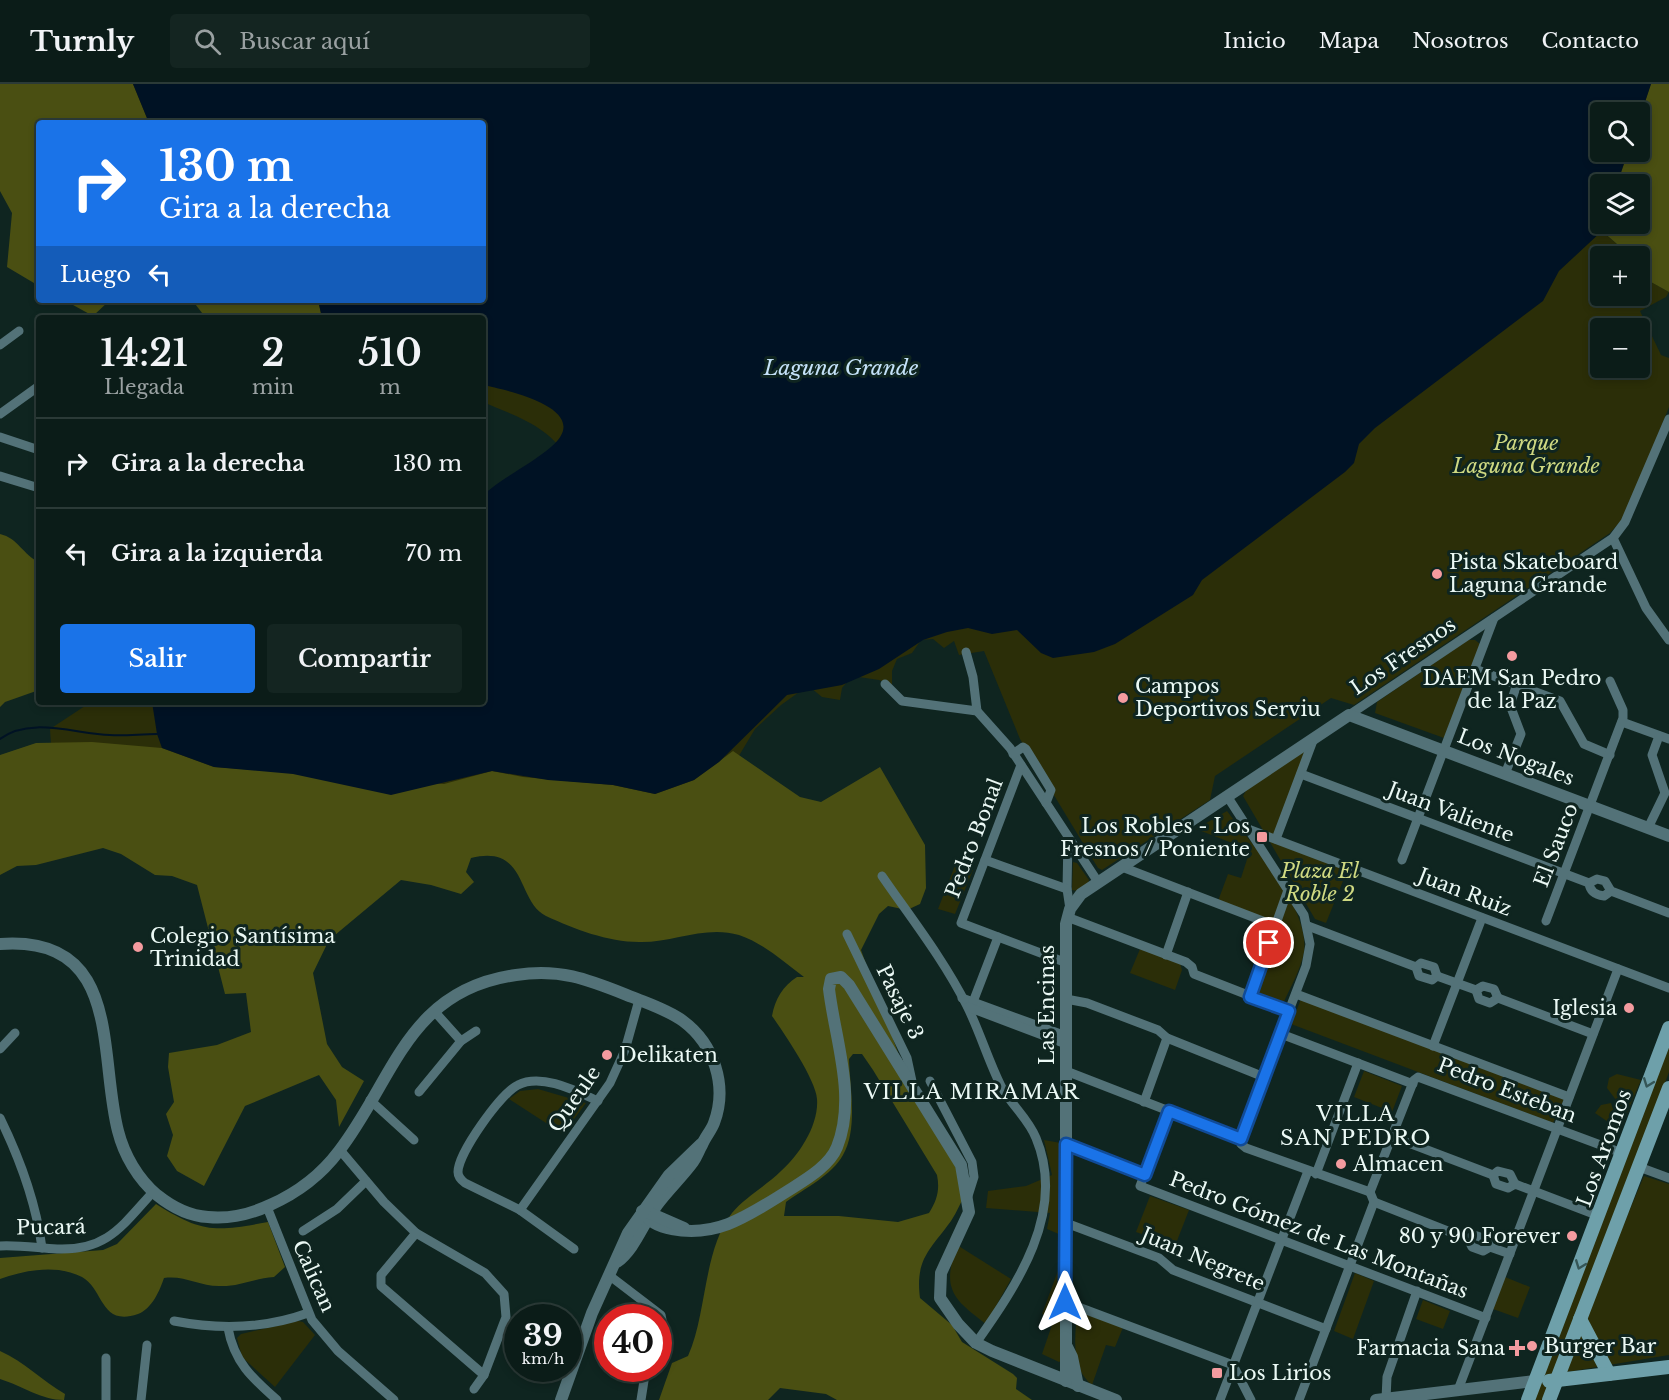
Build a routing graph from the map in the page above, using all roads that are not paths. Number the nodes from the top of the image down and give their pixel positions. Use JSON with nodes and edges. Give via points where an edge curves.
{"nodes":[{"id":1,"x":19,"y":331,"type":"dead end"},
{"id":2,"x":0,"y":345,"type":"edge"},
{"id":3,"x":36,"y":391,"type":"edge"},
{"id":4,"x":0,"y":414,"type":"edge"},
{"id":5,"x":1669,"y":419,"type":"edge"},
{"id":6,"x":0,"y":437,"type":"edge"},
{"id":7,"x":36,"y":449,"type":"edge"},
{"id":8,"x":0,"y":476,"type":"edge"},
{"id":9,"x":36,"y":487,"type":"edge"},
{"id":10,"x":1613,"y":538,"type":"junction"},
{"id":11,"x":1494,"y":618,"type":"junction"},
{"id":12,"x":1669,"y":640,"type":"edge"},
{"id":13,"x":966,"y":652,"type":"dead end"},
{"id":14,"x":1475,"y":669,"type":"junction"},
{"id":15,"x":1610,"y":681,"type":"dead end"},
{"id":16,"x":885,"y":684,"type":"dead end"},
{"id":17,"x":1517,"y":684,"type":"junction"},
{"id":18,"x":977,"y":711,"type":"junction"},
{"id":19,"x":1349,"y":715,"type":"junction"},
{"id":20,"x":1622,"y":722,"type":"junction"},
{"id":21,"x":1659,"y":736,"type":"junction"},
{"id":22,"x":1314,"y":738,"type":"junction"},
{"id":23,"x":1669,"y":739,"type":"edge"},
{"id":24,"x":1443,"y":751,"type":"junction"},
{"id":25,"x":1013,"y":754,"type":"junction"},
{"id":26,"x":1610,"y":754,"type":"junction"},
{"id":27,"x":1021,"y":765,"type":"junction"},
{"id":28,"x":1301,"y":774,"type":"junction"},
{"id":29,"x":1505,"y":774,"type":"junction"},
{"id":30,"x":1227,"y":796,"type":"junction"},
{"id":31,"x":1046,"y":803,"type":"junction"},
{"id":32,"x":1590,"y":806,"type":"junction"},
{"id":33,"x":1418,"y":818,"type":"junction"},
{"id":34,"x":1648,"y":828,"type":"junction"},
{"id":35,"x":1248,"y":829,"type":"junction"},
{"id":36,"x":1669,"y":836,"type":"edge"},
{"id":37,"x":1068,"y":837,"type":"junction"},
{"id":38,"x":1276,"y":839,"type":"junction"},
{"id":39,"x":985,"y":860,"type":"junction"},
{"id":40,"x":1402,"y":860,"type":"dead end"},
{"id":41,"x":1122,"y":867,"type":"junction"},
{"id":42,"x":1564,"y":874,"type":"junction"},
{"id":43,"x":882,"y":876,"type":"dead end"},
{"id":44,"x":1098,"y":882,"type":"junction"},
{"id":45,"x":1067,"y":889,"type":"junction"},
{"id":46,"x":1288,"y":890,"type":"junction"},
{"id":47,"x":1188,"y":892,"type":"junction"},
{"id":48,"x":1069,"y":913,"type":"junction"},
{"id":49,"x":1669,"y":913,"type":"edge"},
{"id":50,"x":1482,"y":918,"type":"junction"},
{"id":51,"x":1546,"y":921,"type":"dead end"},
{"id":52,"x":1276,"y":926,"type":"junction"},
{"id":53,"x":1308,"y":926,"type":"junction"},
{"id":54,"x":847,"y":934,"type":"dead end"},
{"id":55,"x":998,"y":937,"type":"junction"},
{"id":56,"x":0,"y":944,"type":"edge"},
{"id":57,"x":1166,"y":955,"type":"junction"},
{"id":58,"x":1067,"y":963,"type":"junction"},
{"id":59,"x":1618,"y":969,"type":"junction"},
{"id":60,"x":1457,"y":983,"type":"junction"},
{"id":61,"x":1669,"y":988,"type":"edge"},
{"id":62,"x":1296,"y":994,"type":"junction"},
{"id":63,"x":1250,"y":997,"type":"junction"},
{"id":64,"x":1066,"y":999,"type":"junction"},
{"id":65,"x":639,"y":1000,"type":"junction"},
{"id":66,"x":970,"y":1005,"type":"junction"},
{"id":67,"x":1289,"y":1011,"type":"junction"},
{"id":68,"x":435,"y":1012,"type":"junction"},
{"id":69,"x":476,"y":1031,"type":"dead end"},
{"id":70,"x":1668,"y":1032,"type":"edge"},
{"id":71,"x":15,"y":1033,"type":"dead end"},
{"id":72,"x":1281,"y":1034,"type":"junction"},
{"id":73,"x":1593,"y":1034,"type":"junction"},
{"id":74,"x":1167,"y":1038,"type":"junction"},
{"id":75,"x":1066,"y":1040,"type":"junction"},
{"id":76,"x":461,"y":1041,"type":"junction"},
{"id":77,"x":1433,"y":1046,"type":"junction"},
{"id":78,"x":0,"y":1049,"type":"edge"},
{"id":79,"x":1358,"y":1063,"type":"junction"},
{"id":80,"x":1066,"y":1071,"type":"junction"},
{"id":81,"x":1264,"y":1077,"type":"junction"},
{"id":82,"x":930,"y":1081,"type":"dead end"},
{"id":83,"x":1413,"y":1084,"type":"junction"},
{"id":84,"x":914,"y":1088,"type":"junction"},
{"id":85,"x":1669,"y":1088,"type":"edge"},
{"id":86,"x":419,"y":1092,"type":"dead end"},
{"id":87,"x":1569,"y":1097,"type":"junction"},
{"id":88,"x":370,"y":1100,"type":"junction"},
{"id":89,"x":598,"y":1101,"type":"junction"},
{"id":90,"x":1144,"y":1102,"type":"junction"},
{"id":91,"x":1666,"y":1105,"type":"edge"},
{"id":92,"x":1169,"y":1111,"type":"junction"},
{"id":93,"x":0,"y":1118,"type":"edge"},
{"id":94,"x":1557,"y":1129,"type":"junction"},
{"id":95,"x":1393,"y":1137,"type":"junction"},
{"id":96,"x":1241,"y":1139,"type":"junction"},
{"id":97,"x":414,"y":1140,"type":"dead end"},
{"id":98,"x":702,"y":1143,"type":"junction"},
{"id":99,"x":1066,"y":1144,"type":"junction"},
{"id":100,"x":340,"y":1150,"type":"junction"},
{"id":101,"x":1622,"y":1153,"type":"junction"},
{"id":102,"x":1639,"y":1167,"type":"junction"},
{"id":103,"x":1312,"y":1173,"type":"junction"},
{"id":104,"x":1145,"y":1175,"type":"junction"},
{"id":105,"x":1669,"y":1178,"type":"edge"},
{"id":106,"x":366,"y":1181,"type":"junction"},
{"id":107,"x":1534,"y":1191,"type":"junction"},
{"id":108,"x":153,"y":1192,"type":"junction"},
{"id":109,"x":1370,"y":1192,"type":"junction"},
{"id":110,"x":666,"y":1194,"type":"junction"},
{"id":111,"x":968,"y":1196,"type":"junction"},
{"id":112,"x":1605,"y":1199,"type":"junction"},
{"id":113,"x":1374,"y":1202,"type":"junction"},
{"id":114,"x":1624,"y":1206,"type":"junction"},
{"id":115,"x":267,"y":1207,"type":"junction"},
{"id":116,"x":520,"y":1210,"type":"junction"},
{"id":117,"x":647,"y":1214,"type":"junction"},
{"id":118,"x":1599,"y":1216,"type":"junction"},
{"id":119,"x":672,"y":1221,"type":"junction"},
{"id":120,"x":1066,"y":1223,"type":"junction"},
{"id":121,"x":303,"y":1231,"type":"dead end"},
{"id":122,"x":691,"y":1231,"type":"junction"},
{"id":123,"x":416,"y":1233,"type":"junction"},
{"id":124,"x":1281,"y":1240,"type":"junction"},
{"id":125,"x":0,"y":1246,"type":"edge"},
{"id":126,"x":42,"y":1248,"type":"junction"},
{"id":127,"x":574,"y":1249,"type":"dead end"},
{"id":128,"x":1510,"y":1254,"type":"junction"},
{"id":129,"x":1350,"y":1266,"type":"junction"},
{"id":130,"x":610,"y":1276,"type":"junction"},
{"id":131,"x":1417,"y":1292,"type":"junction"},
{"id":132,"x":1065,"y":1302,"type":"junction"},
{"id":133,"x":1257,"y":1303,"type":"junction"},
{"id":134,"x":646,"y":1304,"type":"edge"},
{"id":135,"x":308,"y":1313,"type":"junction"},
{"id":136,"x":1486,"y":1318,"type":"junction"},
{"id":137,"x":1580,"y":1319,"type":"junction"},
{"id":138,"x":174,"y":1321,"type":"dead end"},
{"id":139,"x":228,"y":1328,"type":"junction"},
{"id":140,"x":1326,"y":1329,"type":"junction"},
{"id":141,"x":976,"y":1343,"type":"junction"},
{"id":142,"x":1065,"y":1344,"type":"junction"},
{"id":143,"x":147,"y":1345,"type":"dead end"},
{"id":144,"x":106,"y":1358,"type":"dead end"},
{"id":145,"x":1233,"y":1365,"type":"junction"},
{"id":146,"x":1669,"y":1367,"type":"edge"},
{"id":147,"x":1609,"y":1374,"type":"junction"},
{"id":148,"x":484,"y":1375,"type":"junction"},
{"id":149,"x":1066,"y":1381,"type":"junction"},
{"id":150,"x":1535,"y":1381,"type":"junction"},
{"id":151,"x":1556,"y":1381,"type":"junction"},
{"id":152,"x":644,"y":1382,"type":"edge"},
{"id":153,"x":1078,"y":1386,"type":"junction"},
{"id":154,"x":474,"y":1389,"type":"dead end"},
{"id":155,"x":1458,"y":1390,"type":"junction"},
{"id":156,"x":1433,"y":1396,"type":"edge"},
{"id":157,"x":1381,"y":1399,"type":"edge"},
{"id":158,"x":106,"y":1400,"type":"edge"},
{"id":159,"x":141,"y":1400,"type":"edge"},
{"id":160,"x":277,"y":1400,"type":"edge"},
{"id":161,"x":394,"y":1400,"type":"edge"},
{"id":162,"x":561,"y":1400,"type":"edge"},
{"id":163,"x":642,"y":1400,"type":"edge"},
{"id":164,"x":1116,"y":1400,"type":"edge"},
{"id":165,"x":1220,"y":1400,"type":"edge"},
{"id":166,"x":1251,"y":1400,"type":"edge"},
{"id":167,"x":1299,"y":1400,"type":"edge"},
{"id":168,"x":1528,"y":1400,"type":"edge"},
{"id":169,"x":1549,"y":1400,"type":"edge"}],
"edges":[{"from":1,"to":2,"type":"street"},
{"from":3,"to":4,"type":"street"},
{"from":5,"to":10,"type":"street","name":"Los Fresnos","via":[[1624,522]]},
{"from":6,"to":7,"type":"street"},
{"from":8,"to":9,"type":"street"},
{"from":10,"to":11,"type":"street","name":"Los Fresnos"},
{"from":10,"to":12,"type":"street","via":[[1646,608]]},
{"from":11,"to":14,"type":"street"},
{"from":11,"to":19,"type":"street","name":"Los Fresnos"},
{"from":13,"to":18,"type":"street"},
{"from":14,"to":17,"type":"street"},
{"from":14,"to":24,"type":"street"},
{"from":15,"to":20,"type":"street","via":[[1623,710]]},
{"from":16,"to":18,"type":"street","via":[[902,701]]},
{"from":17,"to":26,"type":"street","via":[[1560,701],[1584,744]]},
{"from":17,"to":29,"type":"street","via":[[1510,705],[1521,734]]},
{"from":18,"to":25,"type":"street"},
{"from":19,"to":22,"type":"street","name":"Los Fresnos"},
{"from":19,"to":24,"type":"street","name":"Los Nogales"},
{"from":20,"to":21,"type":"street"},
{"from":20,"to":26,"type":"street","name":"El Sauco"},
{"from":21,"to":23,"type":"street"},
{"from":21,"to":34,"type":"street","via":[[1653,760],[1665,793]]},
{"from":22,"to":28,"type":"street"},
{"from":22,"to":30,"type":"street","name":"Los Fresnos"},
{"from":24,"to":29,"type":"street","name":"Los Nogales"},
{"from":24,"to":33,"type":"street"},
{"from":25,"to":27,"type":"street"},
{"from":25,"to":31,"type":"street","via":[[1026,749],[1051,790]]},
{"from":26,"to":32,"type":"street","name":"El Sauco"},
{"from":27,"to":31,"type":"street"},
{"from":27,"to":39,"type":"street","name":"Pedro Bonal"},
{"from":28,"to":33,"type":"street","name":"Juan Valiente"},
{"from":28,"to":38,"type":"street"},
{"from":29,"to":32,"type":"street","name":"Los Nogales"},
{"from":30,"to":35,"type":"street"},
{"from":30,"to":41,"type":"street","name":"Los Fresnos"},
{"from":31,"to":37,"type":"street"},
{"from":32,"to":34,"type":"street","name":"Los Nogales"},
{"from":32,"to":42,"type":"street","name":"El Sauco"},
{"from":33,"to":40,"type":"street"},
{"from":33,"to":42,"type":"street","name":"Juan Valiente"},
{"from":34,"to":36,"type":"street","name":"Los Nogales"},
{"from":35,"to":38,"type":"street","name":"Juan Ruiz"},
{"from":35,"to":46,"type":"street"},
{"from":37,"to":44,"type":"street"},
{"from":37,"to":45,"type":"street","name":"Las Encinas"},
{"from":38,"to":50,"type":"street","name":"Juan Ruiz"},
{"from":39,"to":45,"type":"street"},
{"from":39,"to":55,"type":"street","name":"Pedro Bonal","via":[[961,923]]},
{"from":41,"to":44,"type":"street","name":"Los Fresnos"},
{"from":41,"to":47,"type":"street"},
{"from":42,"to":49,"type":"street","name":"Juan Valiente","via":[[1589,883],[1598,894],[1604,896],[1611,891]]},
{"from":42,"to":51,"type":"street","name":"El Sauco"},
{"from":43,"to":66,"type":"street"},
{"from":44,"to":48,"type":"street","name":"Los Fresnos","via":[[1081,894]]},
{"from":45,"to":48,"type":"street","name":"Las Encinas"},
{"from":46,"to":52,"type":"street"},
{"from":46,"to":53,"type":"street"},
{"from":47,"to":52,"type":"street"},
{"from":47,"to":57,"type":"street"},
{"from":48,"to":57,"type":"street"},
{"from":48,"to":58,"type":"street","name":"Las Encinas"},
{"from":50,"to":59,"type":"street","name":"Juan Ruiz"},
{"from":50,"to":60,"type":"street"},
{"from":52,"to":63,"type":"street"},
{"from":53,"to":60,"type":"street","via":[[1416,968],[1420,963],[1434,967],[1437,976]]},
{"from":53,"to":62,"type":"street","via":[[1308,959]]},
{"from":54,"to":84,"type":"street","name":"Pasaje 3","via":[[907,1058]]},
{"from":55,"to":58,"type":"street"},
{"from":55,"to":66,"type":"street"},
{"from":56,"to":108,"type":"street","via":[[48,950],[72,964],[88,981],[105,1030],[118,1132],[134,1168]]},
{"from":57,"to":63,"type":"street","via":[[1188,963],[1194,974]]},
{"from":58,"to":64,"type":"street","name":"Las Encinas"},
{"from":59,"to":61,"type":"street","name":"Juan Ruiz"},
{"from":59,"to":73,"type":"street"},
{"from":60,"to":73,"type":"street","via":[[1476,990],[1483,986],[1494,989],[1498,998]]},
{"from":60,"to":77,"type":"street"},
{"from":62,"to":67,"type":"street"},
{"from":62,"to":77,"type":"street","name":"Pedro Esteban"},
{"from":63,"to":67,"type":"street"},
{"from":64,"to":74,"type":"street","via":[[1158,1030]]},
{"from":64,"to":75,"type":"street","name":"Las Encinas"},
{"from":65,"to":68,"type":"street","via":[[578,976],[542,972],[511,975],[477,985]]},
{"from":65,"to":89,"type":"street","name":"Queule","via":[[620,1061]]},
{"from":65,"to":98,"type":"street","via":[[684,1021],[714,1060],[719,1102],[714,1122]]},
{"from":66,"to":75,"type":"street"},
{"from":66,"to":141,"type":"street","via":[[1002,1088],[1029,1122],[1038,1142],[1046,1191],[1037,1238],[1009,1297]]},
{"from":67,"to":72,"type":"street"},
{"from":68,"to":76,"type":"street"},
{"from":68,"to":88,"type":"street","via":[[407,1041]]},
{"from":69,"to":76,"type":"street"},
{"from":70,"to":101,"type":"main road","name":"Los Aromos","one_way":true},
{"from":71,"to":78,"type":"street"},
{"from":72,"to":79,"type":"street","name":"Pedro Esteban"},
{"from":72,"to":81,"type":"street"},
{"from":73,"to":87,"type":"street"},
{"from":74,"to":81,"type":"street"},
{"from":74,"to":90,"type":"street"},
{"from":75,"to":80,"type":"street","name":"Las Encinas"},
{"from":76,"to":86,"type":"street"},
{"from":77,"to":87,"type":"street","name":"Pedro Esteban"},
{"from":79,"to":83,"type":"street","name":"Pedro Esteban"},
{"from":79,"to":103,"type":"street"},
{"from":80,"to":90,"type":"street"},
{"from":80,"to":99,"type":"street","name":"Las Encinas"},
{"from":81,"to":96,"type":"street"},
{"from":82,"to":111,"type":"street","via":[[972,1162],[974,1177]]},
{"from":83,"to":94,"type":"street","name":"Pedro Esteban","via":[[1422,1077]]},
{"from":83,"to":95,"type":"street"},
{"from":84,"to":111,"type":"street","via":[[958,1159]]},
{"from":84,"to":122,"type":"street","via":[[846,981],[834,977],[829,989],[844,1086],[842,1125],[834,1153],[812,1174],[742,1219],[716,1229]]},
{"from":85,"to":91,"type":"main road","name":"Los Aromos"},
{"from":87,"to":94,"type":"street"},
{"from":88,"to":97,"type":"street"},
{"from":88,"to":100,"type":"street"},
{"from":89,"to":116,"type":"street","name":"Queule"},
{"from":89,"to":116,"type":"street","via":[[561,1086],[536,1082],[519,1084],[495,1107],[462,1156],[458,1173],[465,1183]]},
{"from":90,"to":92,"type":"street"},
{"from":91,"to":102,"type":"main road","name":"Los Aromos"},
{"from":92,"to":96,"type":"street"},
{"from":92,"to":104,"type":"street"},
{"from":93,"to":126,"type":"street","via":[[28,1185]]},
{"from":94,"to":101,"type":"street","name":"Pedro Esteban"},
{"from":94,"to":107,"type":"street"},
{"from":95,"to":107,"type":"street","via":[[1493,1175],[1496,1184],[1508,1188],[1515,1184]]},
{"from":95,"to":109,"type":"street"},
{"from":96,"to":103,"type":"street","via":[[1246,1148]]},
{"from":98,"to":110,"type":"street","via":[[693,1163]]},
{"from":98,"to":117,"type":"street","via":[[677,1165]]},
{"from":99,"to":104,"type":"street","name":"Pedro Gómez de Las Montañas"},
{"from":99,"to":120,"type":"street","name":"Las Encinas"},
{"from":100,"to":106,"type":"street"},
{"from":100,"to":115,"type":"street","via":[[310,1181]]},
{"from":101,"to":112,"type":"main road","name":"Los Aromos"},
{"from":102,"to":105,"type":"street"},
{"from":102,"to":114,"type":"main road","name":"Los Aromos"},
{"from":103,"to":109,"type":"street"},
{"from":103,"to":124,"type":"street"},
{"from":104,"to":124,"type":"street","name":"Pedro Gómez de Las Montañas","via":[[1140,1186]]},
{"from":106,"to":121,"type":"street","via":[[337,1209]]},
{"from":106,"to":123,"type":"street"},
{"from":107,"to":118,"type":"street"},
{"from":107,"to":128,"type":"street"},
{"from":108,"to":115,"type":"street","via":[[173,1206],[200,1216],[235,1216]]},
{"from":108,"to":126,"type":"street","name":"Pucará","via":[[105,1240],[85,1247]]},
{"from":109,"to":113,"type":"street"},
{"from":110,"to":117,"type":"street"},
{"from":110,"to":119,"type":"street","via":[[665,1207]]},
{"from":111,"to":141,"type":"street","via":[[969,1212],[941,1273],[940,1298],[947,1312]]},
{"from":112,"to":114,"type":"main road"},
{"from":112,"to":118,"type":"main road","name":"Los Aromos"},
{"from":113,"to":128,"type":"street","via":[[1468,1239],[1474,1235],[1486,1239],[1490,1247]]},
{"from":113,"to":129,"type":"street"},
{"from":114,"to":137,"type":"main road","name":"Los Aromos"},
{"from":115,"to":135,"type":"street","name":"Calican"},
{"from":116,"to":127,"type":"street"},
{"from":117,"to":119,"type":"street"},
{"from":117,"to":122,"type":"street","via":[[669,1229]]},
{"from":117,"to":130,"type":"street"},
{"from":118,"to":150,"type":"main road","name":"Los Aromos","one_way":true},
{"from":119,"to":122,"type":"street"},
{"from":120,"to":132,"type":"street","name":"Las Encinas"},
{"from":120,"to":133,"type":"street","name":"Juan Negrete","via":[[1158,1258],[1173,1270]]},
{"from":123,"to":148,"type":"street","via":[[485,1273],[504,1294],[506,1317]]},
{"from":123,"to":148,"type":"street","via":[[381,1275],[381,1286]]},
{"from":124,"to":129,"type":"street","name":"Pedro Gómez de Las Montañas"},
{"from":124,"to":133,"type":"street"},
{"from":125,"to":126,"type":"street","name":"Pucará"},
{"from":128,"to":136,"type":"street"},
{"from":129,"to":131,"type":"street","name":"Pedro Gómez de Las Montañas"},
{"from":129,"to":140,"type":"street"},
{"from":130,"to":134,"type":"street"},
{"from":130,"to":162,"type":"street","via":[[592,1313]]},
{"from":131,"to":136,"type":"street","name":"Pedro Gómez de Las Montañas"},
{"from":131,"to":157,"type":"street"},
{"from":132,"to":142,"type":"street","name":"Las Encinas"},
{"from":132,"to":145,"type":"street"},
{"from":133,"to":140,"type":"street","name":"Juan Negrete"},
{"from":133,"to":145,"type":"street"},
{"from":135,"to":139,"type":"street","via":[[278,1322]]},
{"from":135,"to":161,"type":"street","name":"Calican","via":[[327,1340]]},
{"from":136,"to":155,"type":"street"},
{"from":137,"to":147,"type":"main road"},
{"from":137,"to":151,"type":"main road","name":"Los Aromos"},
{"from":138,"to":139,"type":"street"},
{"from":139,"to":160,"type":"street","via":[[241,1365]]},
{"from":140,"to":167,"type":"street"},
{"from":141,"to":149,"type":"street"},
{"from":142,"to":149,"type":"street","name":"Las Encinas"},
{"from":142,"to":153,"type":"street"},
{"from":143,"to":159,"type":"street"},
{"from":144,"to":158,"type":"street"},
{"from":145,"to":165,"type":"street"},
{"from":145,"to":166,"type":"street"},
{"from":146,"to":147,"type":"main road"},
{"from":147,"to":151,"type":"main road"},
{"from":148,"to":154,"type":"street"},
{"from":149,"to":153,"type":"street"},
{"from":150,"to":151,"type":"main road"},
{"from":150,"to":155,"type":"street"},
{"from":150,"to":168,"type":"main road","name":"Los Aromos"},
{"from":151,"to":169,"type":"main road","name":"Los Aromos"},
{"from":152,"to":163,"type":"street"},
{"from":153,"to":164,"type":"street"},
{"from":155,"to":156,"type":"street"},
{"from":156,"to":157,"type":"street"}]}
